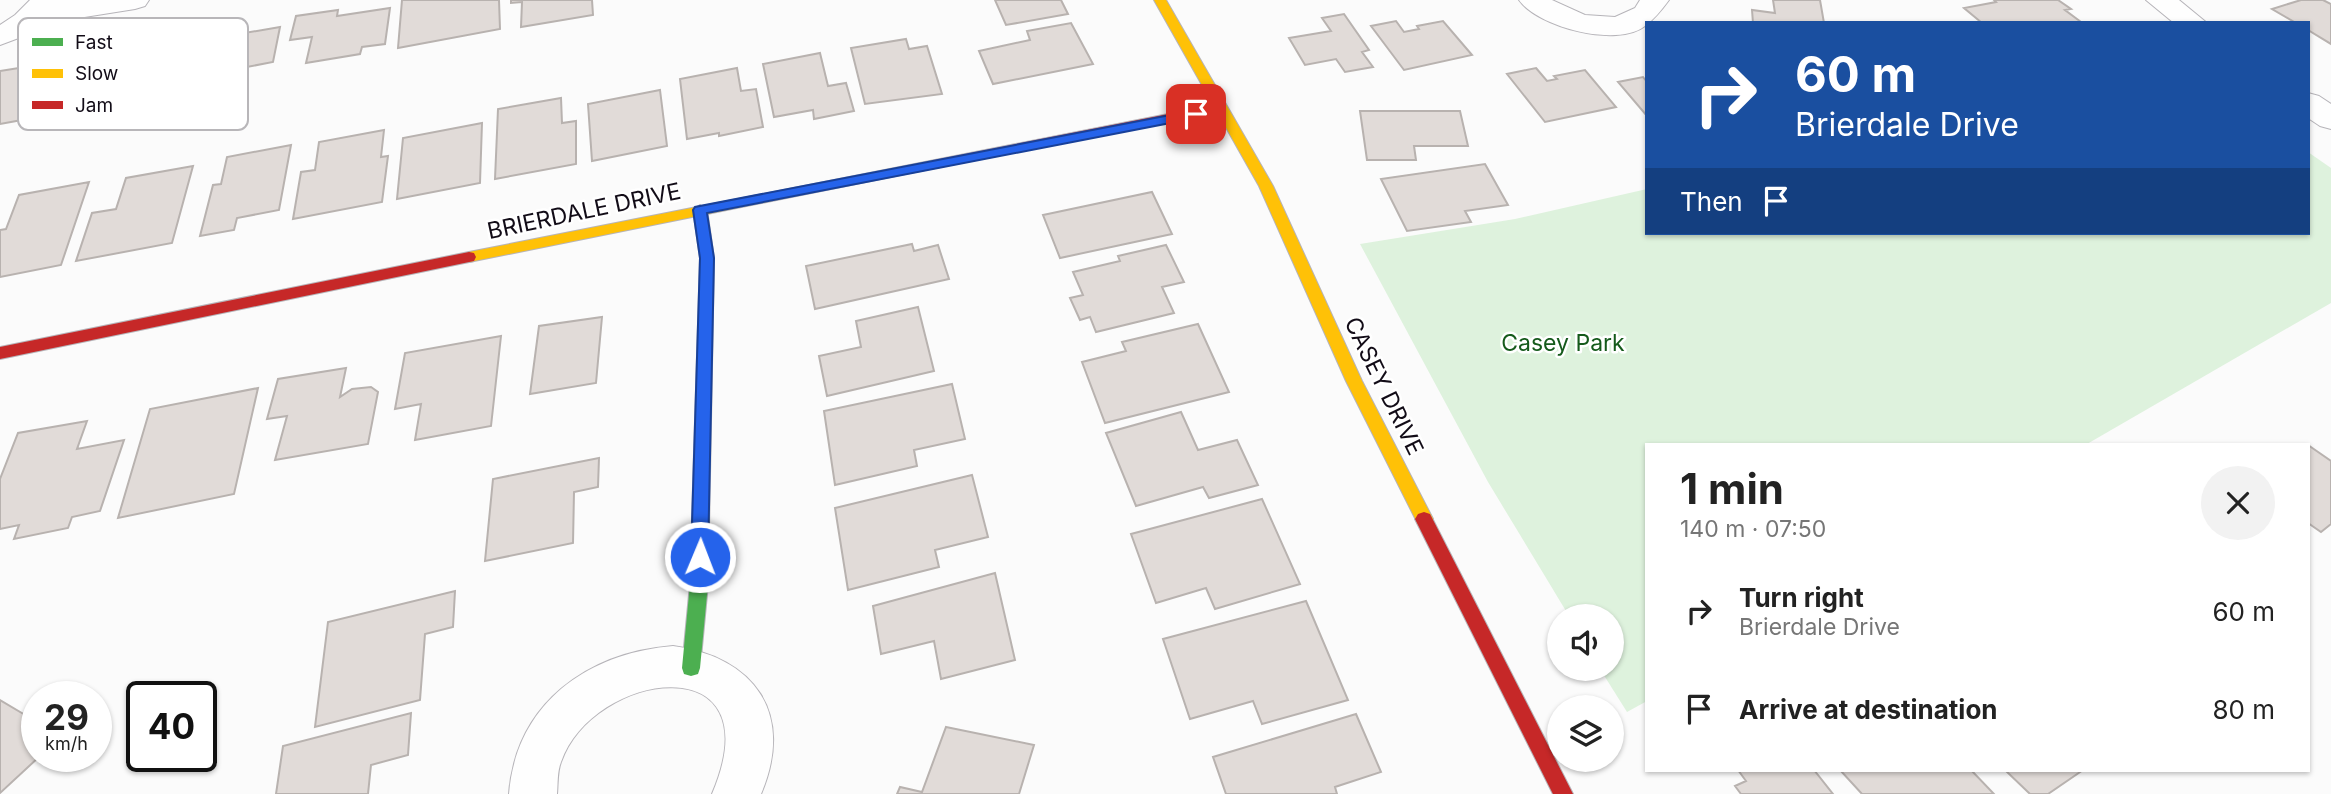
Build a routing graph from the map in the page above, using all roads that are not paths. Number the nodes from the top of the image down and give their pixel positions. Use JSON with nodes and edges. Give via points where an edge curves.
{"nodes":[{"id":1,"x":135,"y":0,"type":"edge"},
{"id":2,"x":1160,"y":0,"type":"edge"},
{"id":3,"x":1533,"y":0,"type":"edge"},
{"id":4,"x":1656,"y":0,"type":"edge"},
{"id":5,"x":2160,"y":0,"type":"edge"},
{"id":6,"x":41,"y":5,"type":"edge"},
{"id":7,"x":29,"y":18,"type":"edge"},
{"id":8,"x":2190,"y":21,"type":"edge"},
{"id":9,"x":18,"y":26,"type":"edge"},
{"id":10,"x":0,"y":36,"type":"edge"},
{"id":11,"x":2310,"y":104,"type":"edge"},
{"id":12,"x":1219,"y":108,"type":"junction"},
{"id":13,"x":2331,"y":119,"type":"edge"},
{"id":14,"x":700,"y":210,"type":"junction"},
{"id":15,"x":0,"y":353,"type":"edge"},
{"id":16,"x":691,"y":668,"type":"junction"},
{"id":17,"x":533,"y":794,"type":"edge"},
{"id":18,"x":736,"y":794,"type":"edge"},
{"id":19,"x":1563,"y":794,"type":"edge"}],
"edges":[{"from":1,"to":6,"type":"street","via":[[72,10]]},
{"from":2,"to":12,"type":"street","name":"CASEY DRIVE"},
{"from":3,"to":4,"type":"street","via":[[1569,21],[1592,25],[1635,20],[1650,12]]},
{"from":5,"to":8,"type":"street"},
{"from":6,"to":7,"type":"street"},
{"from":9,"to":10,"type":"street"},
{"from":11,"to":13,"type":"street"},
{"from":12,"to":14,"type":"street","name":"BRIERDALE DRIVE"},
{"from":12,"to":19,"type":"street","name":"CASEY DRIVE","via":[[1266,186],[1354,381]]},
{"from":14,"to":15,"type":"street","name":"BRIERDALE DRIVE"},
{"from":14,"to":16,"type":"street","via":[[707,258],[699,584]]},
{"from":16,"to":17,"type":"street","via":[[656,667],[598,687],[552,730],[536,765]]},
{"from":16,"to":18,"type":"street","via":[[722,680],[742,703],[752,733],[745,778]]}]}
